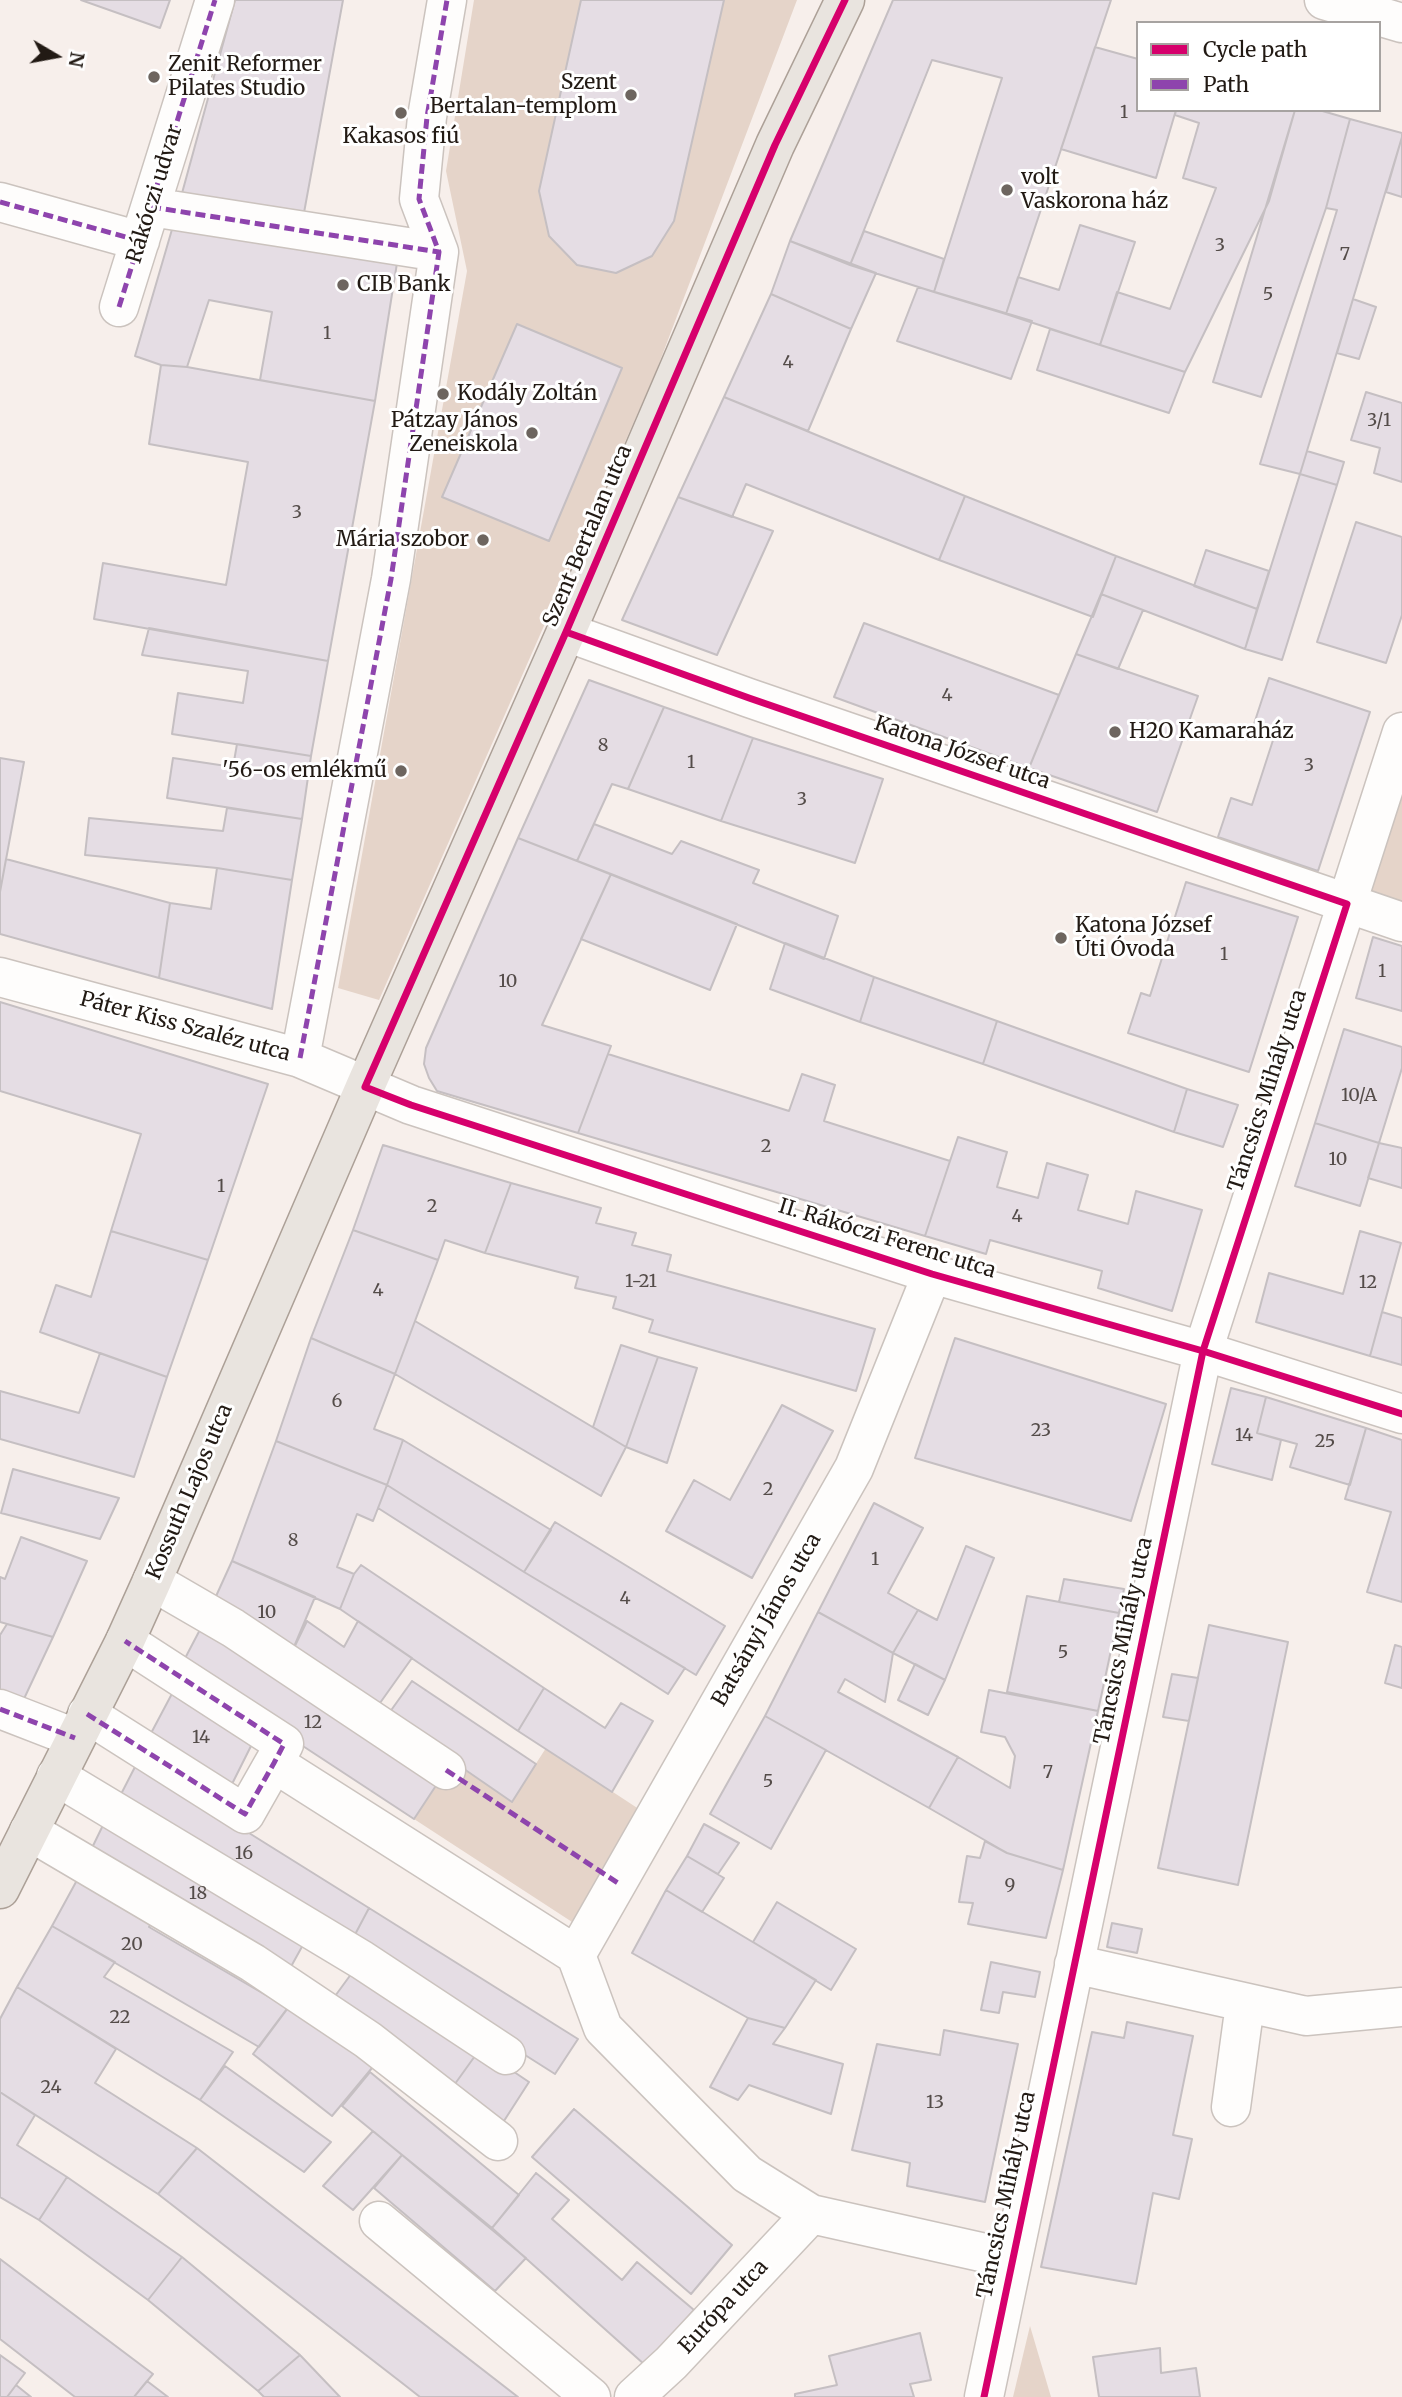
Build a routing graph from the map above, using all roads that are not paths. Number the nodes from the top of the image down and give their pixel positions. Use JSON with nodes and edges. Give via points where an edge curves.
{"nodes":[{"id":1,"x":215,"y":0,"type":"edge"},
{"id":2,"x":447,"y":0,"type":"edge"},
{"id":3,"x":845,"y":0,"type":"edge"},
{"id":4,"x":1324,"y":0,"type":"edge"},
{"id":5,"x":1402,"y":23,"type":"edge"},
{"id":6,"x":0,"y":202,"type":"edge"},
{"id":7,"x":145,"y":224,"type":"junction"},
{"id":8,"x":439,"y":253,"type":"junction"},
{"id":9,"x":119,"y":307,"type":"dead end"},
{"id":10,"x":566,"y":632,"type":"junction"},
{"id":11,"x":1400,"y":743,"type":"edge"},
{"id":12,"x":1347,"y":904,"type":"junction"},
{"id":13,"x":1402,"y":922,"type":"edge"},
{"id":14,"x":0,"y":977,"type":"edge"},
{"id":15,"x":300,"y":1058,"type":"junction"},
{"id":16,"x":365,"y":1087,"type":"junction"},
{"id":17,"x":932,"y":1274,"type":"junction"},
{"id":18,"x":1203,"y":1351,"type":"junction"},
{"id":19,"x":1402,"y":1414,"type":"edge"},
{"id":20,"x":152,"y":1581,"type":"junction"},
{"id":21,"x":125,"y":1642,"type":"junction"},
{"id":22,"x":0,"y":1709,"type":"edge"},
{"id":23,"x":81,"y":1726,"type":"junction"},
{"id":24,"x":274,"y":1763,"type":"junction"},
{"id":25,"x":446,"y":1770,"type":"dead end"},
{"id":26,"x":56,"y":1776,"type":"junction"},
{"id":27,"x":29,"y":1831,"type":"junction"},
{"id":28,"x":0,"y":1889,"type":"edge"},
{"id":29,"x":576,"y":1955,"type":"junction"},
{"id":30,"x":1074,"y":1964,"type":"junction"},
{"id":31,"x":1245,"y":2004,"type":"junction"},
{"id":32,"x":1402,"y":2007,"type":"edge"},
{"id":33,"x":506,"y":2055,"type":"dead end"},
{"id":34,"x":1231,"y":2106,"type":"dead end"},
{"id":35,"x":498,"y":2141,"type":"dead end"},
{"id":36,"x":811,"y":2214,"type":"junction"},
{"id":37,"x":379,"y":2221,"type":"dead end"},
{"id":38,"x":1012,"y":2259,"type":"junction"},
{"id":39,"x":591,"y":2397,"type":"edge"},
{"id":40,"x":634,"y":2397,"type":"edge"},
{"id":41,"x":984,"y":2397,"type":"edge"}],
"edges":[{"from":1,"to":7,"type":"street","name":"Rákóczi udvar"},
{"from":2,"to":8,"type":"street","via":[[427,117],[419,199]]},
{"from":3,"to":10,"type":"main road","name":"Szent Bertalan utca","via":[[775,145]]},
{"from":4,"to":5,"type":"street"},
{"from":6,"to":7,"type":"street"},
{"from":7,"to":8,"type":"street"},
{"from":7,"to":9,"type":"street","name":"Rákóczi udvar"},
{"from":8,"to":15,"type":"street","via":[[391,579]]},
{"from":10,"to":12,"type":"street","name":"Katona József utca"},
{"from":10,"to":16,"type":"main road","name":"Szent Bertalan utca"},
{"from":11,"to":12,"type":"street","name":"Táncsics Mihály utca"},
{"from":12,"to":13,"type":"street","name":"Katona József utca"},
{"from":12,"to":18,"type":"street","name":"Táncsics Mihály utca"},
{"from":14,"to":15,"type":"street","name":"Páter Kiss Szaléz utca"},
{"from":15,"to":16,"type":"street","name":"Páter Kiss Szaléz utca"},
{"from":16,"to":17,"type":"street","name":"II. Rákóczi Ferenc utca"},
{"from":16,"to":20,"type":"main road","name":"Kossuth Lajos utca"},
{"from":17,"to":18,"type":"street","name":"II. Rákóczi Ferenc utca"},
{"from":17,"to":29,"type":"street","name":"Batsányi János utca","via":[[854,1468]]},
{"from":18,"to":19,"type":"street","name":"II. Rákóczi Ferenc utca"},
{"from":18,"to":30,"type":"street","name":"Táncsics Mihály utca"},
{"from":20,"to":21,"type":"main road","name":"Kossuth Lajos utca"},
{"from":20,"to":25,"type":"street","via":[[233,1628]]},
{"from":21,"to":23,"type":"main road","name":"Kossuth Lajos utca"},
{"from":21,"to":24,"type":"street","via":[[284,1744]]},
{"from":22,"to":23,"type":"street"},
{"from":23,"to":24,"type":"street","via":[[245,1814]]},
{"from":23,"to":26,"type":"main road","name":"Kossuth Lajos utca"},
{"from":24,"to":29,"type":"street"},
{"from":26,"to":27,"type":"main road","name":"Kossuth Lajos utca"},
{"from":26,"to":33,"type":"street","via":[[362,1960]]},
{"from":27,"to":28,"type":"main road","name":"Kossuth Lajos utca"},
{"from":27,"to":35,"type":"street","via":[[253,1963],[368,2040]]},
{"from":29,"to":36,"type":"street","via":[[603,2028],[747,2174]]},
{"from":30,"to":31,"type":"street"},
{"from":30,"to":38,"type":"street","name":"Táncsics Mihály utca"},
{"from":31,"to":32,"type":"street","via":[[1306,2016]]},
{"from":31,"to":34,"type":"street"},
{"from":36,"to":38,"type":"street"},
{"from":36,"to":40,"type":"street","name":"Európa utca"},
{"from":37,"to":39,"type":"street"},
{"from":38,"to":41,"type":"street","name":"Táncsics Mihály utca"}]}
